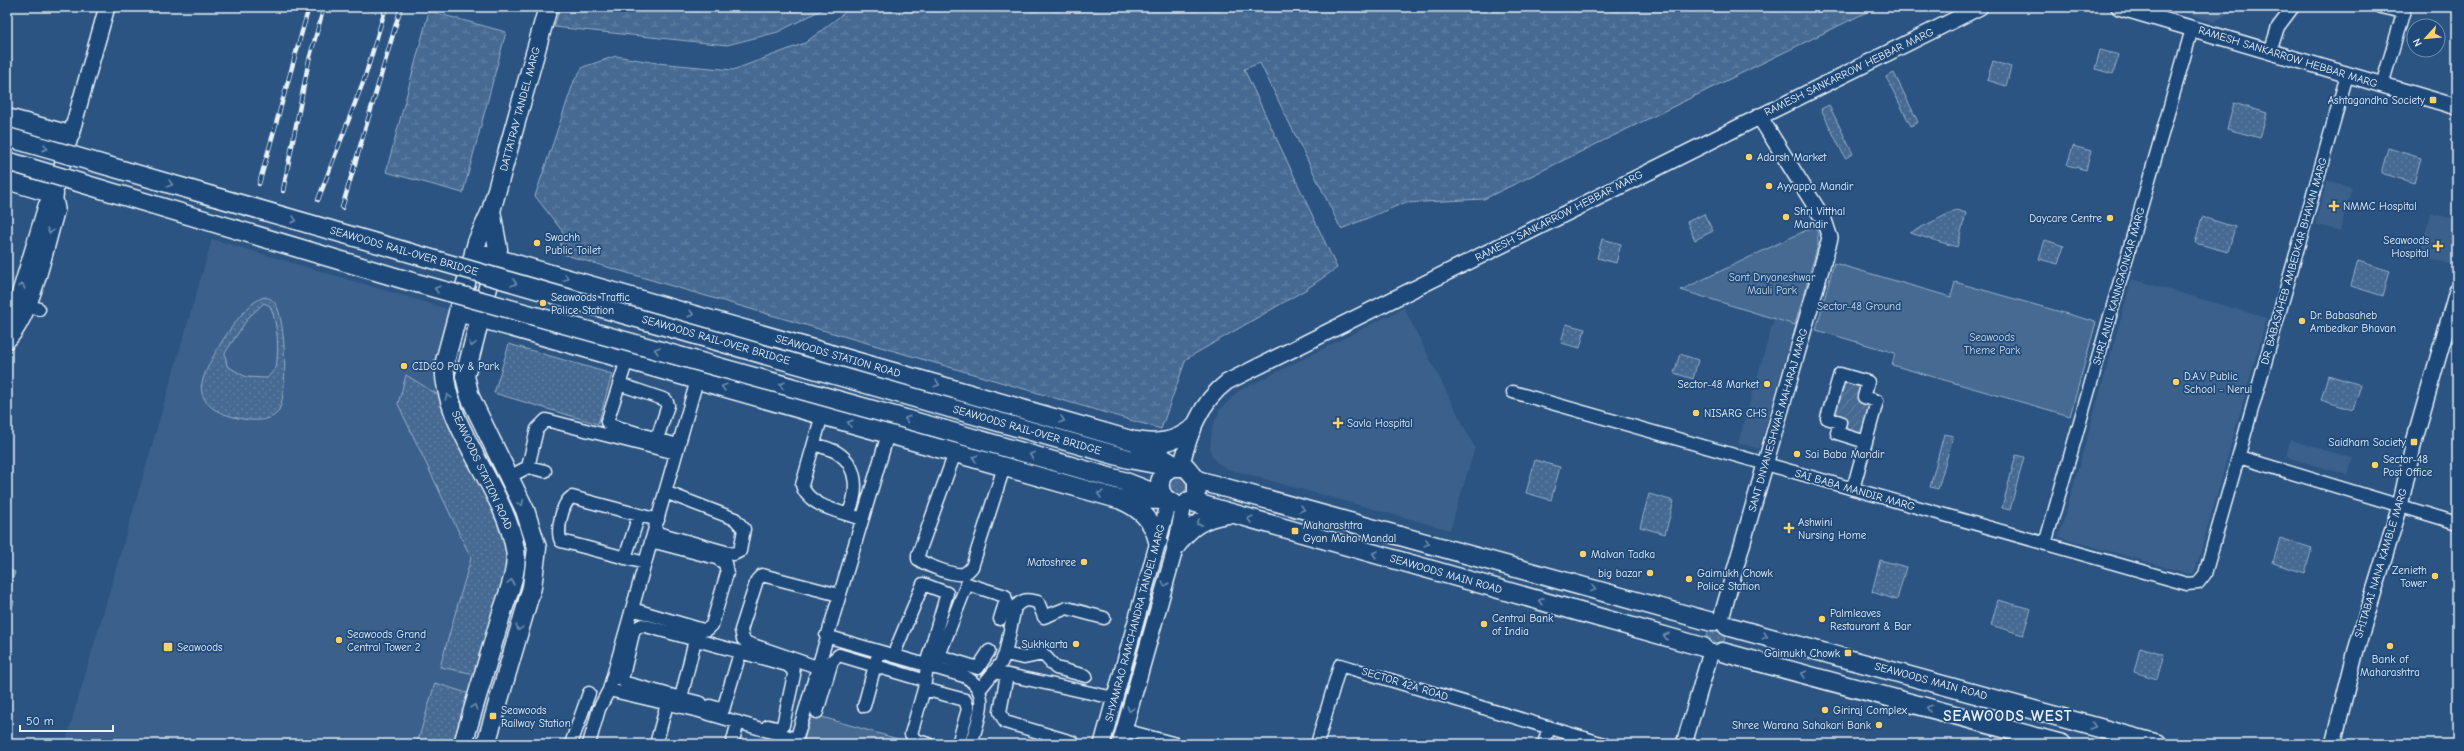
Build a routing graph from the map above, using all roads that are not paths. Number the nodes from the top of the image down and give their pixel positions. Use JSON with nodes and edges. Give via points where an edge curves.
{"nodes":[{"id":1,"x":107,"y":7,"type":"edge"},
{"id":2,"x":548,"y":7,"type":"edge"},
{"id":3,"x":1980,"y":7,"type":"edge"},
{"id":4,"x":2119,"y":7,"type":"edge"},
{"id":5,"x":2293,"y":7,"type":"edge"},
{"id":6,"x":2380,"y":7,"type":"edge"},
{"id":7,"x":2404,"y":10,"type":"edge"},
{"id":8,"x":2192,"y":29,"type":"junction"},
{"id":9,"x":2270,"y":52,"type":"junction"},
{"id":10,"x":2347,"y":75,"type":"junction"},
{"id":11,"x":2382,"y":85,"type":"junction"},
{"id":12,"x":2457,"y":107,"type":"edge"},
{"id":13,"x":1759,"y":116,"type":"junction"},
{"id":14,"x":7,"y":118,"type":"edge"},
{"id":15,"x":70,"y":135,"type":"junction"},
{"id":16,"x":7,"y":138,"type":"edge"},
{"id":17,"x":7,"y":161,"type":"edge"},
{"id":18,"x":7,"y":180,"type":"edge"},
{"id":19,"x":54,"y":194,"type":"junction"},
{"id":20,"x":491,"y":211,"type":"junction"},
{"id":21,"x":474,"y":252,"type":"junction"},
{"id":22,"x":496,"y":258,"type":"junction"},
{"id":23,"x":2457,"y":291,"type":"edge"},
{"id":24,"x":458,"y":312,"type":"junction"},
{"id":25,"x":479,"y":318,"type":"junction"},
{"id":26,"x":7,"y":321,"type":"edge"},
{"id":27,"x":7,"y":341,"type":"edge"},
{"id":28,"x":627,"y":360,"type":"junction"},
{"id":29,"x":697,"y":380,"type":"junction"},
{"id":30,"x":619,"y":384,"type":"junction"},
{"id":31,"x":1513,"y":392,"type":"dead end"},
{"id":32,"x":822,"y":415,"type":"junction"},
{"id":33,"x":1192,"y":429,"type":"junction"},
{"id":34,"x":888,"y":434,"type":"junction"},
{"id":35,"x":657,"y":439,"type":"junction"},
{"id":36,"x":1134,"y":441,"type":"junction"},
{"id":37,"x":1866,"y":442,"type":"junction"},
{"id":38,"x":814,"y":444,"type":"junction"},
{"id":39,"x":678,"y":449,"type":"junction"},
{"id":40,"x":955,"y":453,"type":"junction"},
{"id":41,"x":2239,"y":457,"type":"junction"},
{"id":42,"x":1766,"y":464,"type":"junction"},
{"id":43,"x":528,"y":466,"type":"junction"},
{"id":44,"x":1176,"y":466,"type":"junction"},
{"id":45,"x":1004,"y":467,"type":"junction"},
{"id":46,"x":545,"y":471,"type":"dead end"},
{"id":47,"x":509,"y":477,"type":"junction"},
{"id":48,"x":1197,"y":480,"type":"junction"},
{"id":49,"x":1853,"y":489,"type":"junction"},
{"id":50,"x":665,"y":492,"type":"junction"},
{"id":51,"x":1118,"y":499,"type":"junction"},
{"id":52,"x":1174,"y":501,"type":"junction"},
{"id":53,"x":2400,"y":506,"type":"junction"},
{"id":54,"x":1231,"y":513,"type":"junction"},
{"id":55,"x":848,"y":514,"type":"junction"},
{"id":56,"x":639,"y":515,"type":"junction"},
{"id":57,"x":862,"y":519,"type":"junction"},
{"id":58,"x":2457,"y":522,"type":"edge"},
{"id":59,"x":654,"y":531,"type":"junction"},
{"id":60,"x":1158,"y":541,"type":"junction"},
{"id":61,"x":2045,"y":544,"type":"junction"},
{"id":62,"x":1176,"y":546,"type":"junction"},
{"id":63,"x":625,"y":558,"type":"junction"},
{"id":64,"x":645,"y":563,"type":"junction"},
{"id":65,"x":2198,"y":583,"type":"joint"},
{"id":66,"x":838,"y":595,"type":"junction"},
{"id":67,"x":632,"y":609,"type":"junction"},
{"id":68,"x":1104,"y":618,"type":"dead end"},
{"id":69,"x":1000,"y":619,"type":"dead end"},
{"id":70,"x":1720,"y":623,"type":"junction"},
{"id":71,"x":826,"y":636,"type":"junction"},
{"id":72,"x":695,"y":640,"type":"junction"},
{"id":73,"x":1712,"y":650,"type":"junction"},
{"id":74,"x":879,"y":651,"type":"junction"},
{"id":75,"x":989,"y":651,"type":"dead end"},
{"id":76,"x":740,"y":653,"type":"junction"},
{"id":77,"x":1006,"y":654,"type":"junction"},
{"id":78,"x":893,"y":656,"type":"junction"},
{"id":79,"x":939,"y":656,"type":"junction"},
{"id":80,"x":875,"y":665,"type":"junction"},
{"id":81,"x":928,"y":666,"type":"junction"},
{"id":82,"x":817,"y":667,"type":"junction"},
{"id":83,"x":994,"y":672,"type":"junction"},
{"id":84,"x":1007,"y":675,"type":"junction"},
{"id":85,"x":1086,"y":676,"type":"dead end"},
{"id":86,"x":916,"y":678,"type":"junction"},
{"id":87,"x":924,"y":689,"type":"junction"},
{"id":88,"x":980,"y":689,"type":"junction"},
{"id":89,"x":608,"y":690,"type":"junction"},
{"id":90,"x":681,"y":698,"type":"junction"},
{"id":91,"x":1114,"y":698,"type":"junction"},
{"id":92,"x":602,"y":704,"type":"junction"},
{"id":93,"x":667,"y":704,"type":"junction"},
{"id":94,"x":864,"y":706,"type":"dead end"},
{"id":95,"x":700,"y":707,"type":"junction"},
{"id":96,"x":723,"y":710,"type":"junction"},
{"id":97,"x":817,"y":712,"type":"dead end"},
{"id":98,"x":738,"y":722,"type":"junction"},
{"id":99,"x":1549,"y":727,"type":"junction"},
{"id":100,"x":902,"y":735,"type":"dead end"},
{"id":101,"x":1122,"y":737,"type":"edge"},
{"id":102,"x":795,"y":741,"type":"edge"},
{"id":103,"x":1072,"y":742,"type":"dead end"},
{"id":104,"x":463,"y":744,"type":"edge"},
{"id":105,"x":486,"y":744,"type":"edge"},
{"id":106,"x":571,"y":744,"type":"edge"},
{"id":107,"x":589,"y":744,"type":"edge"},
{"id":108,"x":656,"y":744,"type":"edge"},
{"id":109,"x":732,"y":744,"type":"edge"},
{"id":110,"x":928,"y":744,"type":"edge"},
{"id":111,"x":958,"y":744,"type":"edge"},
{"id":112,"x":971,"y":744,"type":"edge"},
{"id":113,"x":1102,"y":744,"type":"edge"},
{"id":114,"x":1176,"y":744,"type":"edge"},
{"id":115,"x":1317,"y":744,"type":"edge"},
{"id":116,"x":1544,"y":744,"type":"edge"},
{"id":117,"x":1604,"y":744,"type":"edge"},
{"id":118,"x":1684,"y":744,"type":"edge"},
{"id":119,"x":2062,"y":744,"type":"edge"},
{"id":120,"x":2158,"y":744,"type":"edge"},
{"id":121,"x":2333,"y":744,"type":"edge"}],
"edges":[{"from":1,"to":15,"type":"street"},
{"from":2,"to":20,"type":"main road","name":"DATTATRAY TANDEL MARG"},
{"from":3,"to":13,"type":"street","name":"RAMESH SANKARROW HEBBAR MARG"},
{"from":4,"to":8,"type":"street","name":"RAMESH SANKARROW HEBBAR MARG"},
{"from":5,"to":9,"type":"street","via":[[2278,27]]},
{"from":6,"to":7,"type":"street"},
{"from":7,"to":11,"type":"street"},
{"from":8,"to":9,"type":"street","name":"RAMESH SANKARROW HEBBAR MARG"},
{"from":8,"to":61,"type":"street","name":"SHRI ANIL KANNGAONKAR MARG"},
{"from":9,"to":10,"type":"street","name":"RAMESH SANKARROW HEBBAR MARG"},
{"from":10,"to":11,"type":"street","name":"RAMESH SANKARROW HEBBAR MARG"},
{"from":10,"to":41,"type":"street","name":"DR. BABASAHEB AMBEDKAR BHAVAN MARG"},
{"from":11,"to":12,"type":"street","name":"RAMESH SANKARROW HEBBAR MARG"},
{"from":13,"to":33,"type":"street","name":"RAMESH SANKARROW HEBBAR MARG","via":[[1227,382],[1199,413]]},
{"from":13,"to":42,"type":"street","name":"SANT DNYANESHWAR MAHARAJ MARG","via":[[1824,220],[1830,238]]},
{"from":14,"to":15,"type":"main road"},
{"from":15,"to":19,"type":"street"},
{"from":16,"to":44,"type":"main road","name":"SEAWOODS RAIL-OVER BRIDGE","one_way":true,"bridge":true,"via":[[1129,460]]},
{"from":52,"to":17,"type":"main road","name":"SEAWOODS RAIL-OVER BRIDGE","one_way":true,"bridge":true,"via":[[1123,481],[410,281]]},
{"from":18,"to":19,"type":"main road"},
{"from":26,"to":19,"type":"street","one_way":true,"via":[[17,302],[46,206]]},
{"from":19,"to":27,"type":"street","one_way":true,"via":[[57,209],[34,307]]},
{"from":20,"to":21,"type":"main road","name":"SEAWOODS STATION ROAD"},
{"from":20,"to":22,"type":"main road","name":"SEAWOODS STATION ROAD","via":[[498,248]]},
{"from":21,"to":22,"type":"main road","name":"SEAWOODS STATION ROAD"},
{"from":21,"to":24,"type":"main road","name":"SEAWOODS STATION ROAD"},
{"from":22,"to":25,"type":"main road","name":"SEAWOODS STATION ROAD"},
{"from":22,"to":36,"type":"main road","name":"SEAWOODS STATION ROAD","one_way":true},
{"from":23,"to":53,"type":"street","name":"SHITABAI NANA KAMBLE MARG","via":[[2414,442]]},
{"from":24,"to":25,"type":"main road"},
{"from":104,"to":24,"type":"main road","name":"SEAWOODS STATION ROAD","one_way":true,"via":[[512,581],[516,550],[506,519],[451,406],[443,375],[444,361]]},
{"from":25,"to":28,"type":"main road"},
{"from":25,"to":47,"type":"main road","name":"SEAWOODS STATION ROAD","one_way":true,"via":[[465,376],[467,389]]},
{"from":28,"to":29,"type":"main road"},
{"from":28,"to":30,"type":"street"},
{"from":32,"to":29,"type":"main road","one_way":true},
{"from":29,"to":39,"type":"street"},
{"from":30,"to":35,"type":"street","via":[[666,400],[668,405]]},
{"from":30,"to":35,"type":"street","via":[[607,422]]},
{"from":31,"to":42,"type":"street","name":"SAI BABA MANDIR MARG"},
{"from":34,"to":32,"type":"main road","one_way":true},
{"from":32,"to":38,"type":"street"},
{"from":33,"to":36,"type":"main road","via":[[1169,441]]},
{"from":33,"to":44,"type":"street","name":"RAMESH SANKARROW HEBBAR MARG"},
{"from":34,"to":40,"type":"main road"},
{"from":34,"to":57,"type":"street"},
{"from":35,"to":39,"type":"street"},
{"from":36,"to":44,"type":"main road","name":"SEAWOODS STATION ROAD"},
{"from":37,"to":37,"type":"street","via":[[1877,401],[1864,397],[1868,382],[1840,374],[1827,418],[1840,422],[1837,433]]},
{"from":37,"to":49,"type":"street"},
{"from":38,"to":55,"type":"street","via":[[837,452],[849,466],[856,483],[856,494]]},
{"from":38,"to":55,"type":"street","via":[[803,489],[812,501]]},
{"from":39,"to":43,"type":"street","via":[[546,420],[537,429]]},
{"from":39,"to":50,"type":"street"},
{"from":45,"to":40,"type":"main road","one_way":true},
{"from":40,"to":45,"type":"street","via":[[918,559],[924,564],[961,575],[972,567]]},
{"from":41,"to":53,"type":"street"},
{"from":41,"to":65,"type":"street","name":"DR. BABASAHEB AMBEDKAR BHAVAN MARG","via":[[2205,574]]},
{"from":42,"to":49,"type":"street","name":"SAI BABA MANDIR MARG"},
{"from":42,"to":70,"type":"street","name":"SANT DNYANESHWAR MAHARAJ MARG"},
{"from":43,"to":46,"type":"street"},
{"from":43,"to":47,"type":"street"},
{"from":44,"to":48,"type":"main road","via":[[1191,470]]},
{"from":44,"to":52,"type":"main road","via":[[1166,470],[1160,480],[1160,492]]},
{"from":51,"to":45,"type":"main road","one_way":true},
{"from":47,"to":105,"type":"main road","name":"SEAWOODS STATION ROAD","one_way":true,"via":[[532,528],[536,568]]},
{"from":48,"to":52,"type":"main road","via":[[1196,492]]},
{"from":48,"to":70,"type":"main road","name":"SEAWOODS MAIN ROAD","one_way":true},
{"from":49,"to":61,"type":"street","name":"SAI BABA MANDIR MARG"},
{"from":50,"to":59,"type":"street"},
{"from":50,"to":59,"type":"street","via":[[735,519],[744,529],[740,551],[729,553]]},
{"from":51,"to":52,"type":"main road"},
{"from":51,"to":60,"type":"main road","via":[[1133,505],[1147,517]]},
{"from":52,"to":54,"type":"main road","name":"SEAWOODS MAIN ROAD"},
{"from":52,"to":60,"type":"street","name":"SHYAMRAO RAMCHANDRA TANDEL MARG"},
{"from":52,"to":62,"type":"street","name":"SHYAMRAO RAMCHANDRA TANDEL MARG"},
{"from":53,"to":58,"type":"street"},
{"from":53,"to":121,"type":"street","name":"SHITABAI NANA KAMBLE MARG","via":[[2356,650]]},
{"from":54,"to":62,"type":"main road","one_way":true,"via":[[1210,517],[1194,525]]},
{"from":73,"to":54,"type":"main road","name":"SEAWOODS MAIN ROAD","one_way":true},
{"from":55,"to":57,"type":"street"},
{"from":56,"to":59,"type":"street"},
{"from":56,"to":63,"type":"street"},
{"from":56,"to":63,"type":"street","via":[[572,497],[565,505],[559,536],[561,542]]},
{"from":57,"to":66,"type":"street"},
{"from":59,"to":64,"type":"street"},
{"from":59,"to":67,"type":"street","via":[[725,563],[727,573],[708,630]]},
{"from":60,"to":91,"type":"street","name":"SHYAMRAO RAMCHANDRA TANDEL MARG"},
{"from":61,"to":65,"type":"street","name":"SAI BABA MANDIR MARG","via":[[2187,584]]},
{"from":62,"to":101,"type":"street","name":"SHYAMRAO RAMCHANDRA TANDEL MARG","one_way":true},
{"from":63,"to":64,"type":"street"},
{"from":64,"to":67,"type":"street"},
{"from":66,"to":71,"type":"street"},
{"from":66,"to":82,"type":"street","via":[[762,575],[756,580],[741,630],[747,643]]},
{"from":67,"to":89,"type":"street"},
{"from":68,"to":77,"type":"street","via":[[1067,608],[1044,617],[1038,602],[1027,599],[1015,607]]},
{"from":69,"to":79,"type":"street","via":[[1005,596],[967,584]]},
{"from":70,"to":73,"type":"main road","via":[[1706,625],[1701,633]]},
{"from":70,"to":73,"type":"main road","via":[[1731,633],[1732,641],[1728,648]]},
{"from":70,"to":120,"type":"main road","name":"SEAWOODS MAIN ROAD","one_way":true},
{"from":71,"to":74,"type":"street"},
{"from":71,"to":82,"type":"street"},
{"from":72,"to":76,"type":"street"},
{"from":72,"to":90,"type":"street"},
{"from":72,"to":90,"type":"street","via":[[638,626],[634,629],[622,676],[626,684]]},
{"from":73,"to":118,"type":"street"},
{"from":119,"to":73,"type":"main road","name":"SEAWOODS MAIN ROAD","one_way":true},
{"from":74,"to":78,"type":"street"},
{"from":74,"to":80,"type":"street"},
{"from":75,"to":79,"type":"street","via":[[978,668]]},
{"from":76,"to":96,"type":"street"},
{"from":76,"to":96,"type":"street","via":[[787,665],[793,670],[783,725],[780,729],[774,728]]},
{"from":77,"to":83,"type":"street"},
{"from":77,"to":85,"type":"street","via":[[1024,658],[1043,654],[1056,668]]},
{"from":78,"to":81,"type":"street"},
{"from":78,"to":81,"type":"street","via":[[923,584],[947,593],[948,596],[928,658]]},
{"from":79,"to":81,"type":"street"},
{"from":80,"to":86,"type":"street"},
{"from":80,"to":94,"type":"street"},
{"from":80,"to":97,"type":"street","via":[[842,654],[836,656],[832,661]]},
{"from":81,"to":86,"type":"street"},
{"from":81,"to":87,"type":"street"},
{"from":81,"to":88,"type":"street","via":[[964,676]]},
{"from":82,"to":102,"type":"street"},
{"from":83,"to":84,"type":"street"},
{"from":83,"to":88,"type":"street"},
{"from":84,"to":91,"type":"street"},
{"from":84,"to":103,"type":"street","via":[[1000,712],[1005,722]]},
{"from":86,"to":100,"type":"street","via":[[919,685]]},
{"from":87,"to":110,"type":"street","via":[[911,734],[915,740]]},
{"from":87,"to":111,"type":"street","via":[[965,700],[968,709]]},
{"from":88,"to":112,"type":"street","via":[[982,705]]},
{"from":89,"to":92,"type":"street"},
{"from":89,"to":93,"type":"street"},
{"from":90,"to":95,"type":"street"},
{"from":91,"to":113,"type":"street","name":"SHYAMRAO RAMCHANDRA TANDEL MARG"},
{"from":92,"to":106,"type":"street","via":[[588,696]]},
{"from":92,"to":107,"type":"street"},
{"from":93,"to":95,"type":"street"},
{"from":93,"to":108,"type":"street"},
{"from":95,"to":96,"type":"street"},
{"from":95,"to":98,"type":"street"},
{"from":98,"to":102,"type":"street"},
{"from":98,"to":109,"type":"street"},
{"from":99,"to":115,"type":"street","name":"SECTOR 42A ROAD","via":[[1340,665]]},
{"from":99,"to":116,"type":"street"},
{"from":99,"to":117,"type":"street","name":"SECTOR 42A ROAD"},
{"from":101,"to":114,"type":"street"}]}
